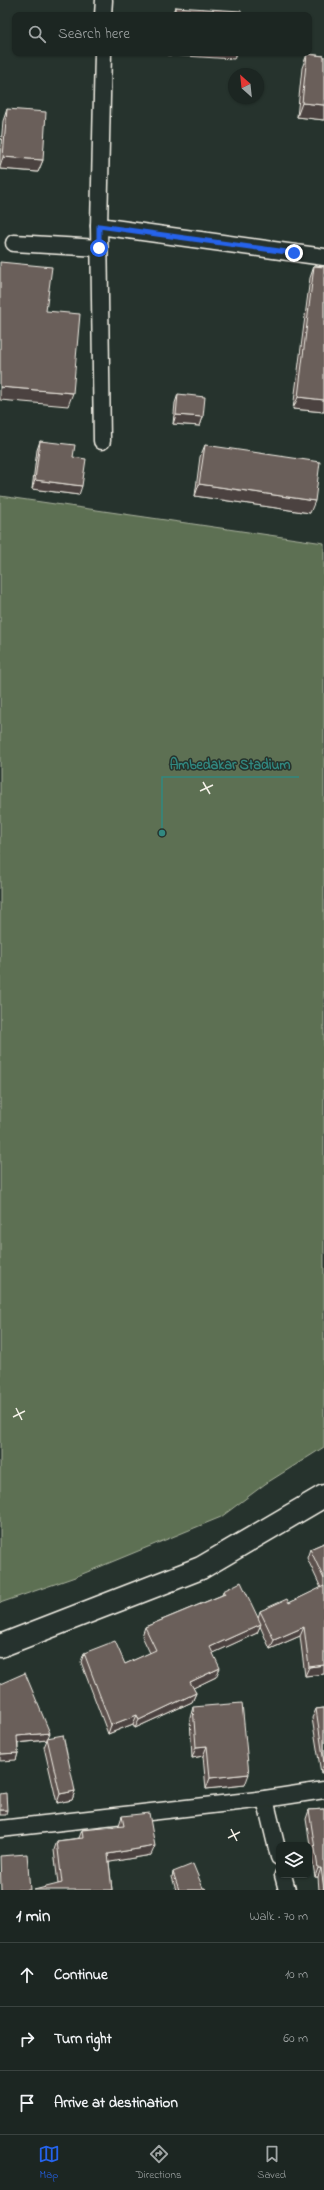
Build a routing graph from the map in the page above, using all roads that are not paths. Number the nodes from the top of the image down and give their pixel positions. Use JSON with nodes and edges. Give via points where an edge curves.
{"nodes":[{"id":1,"x":104,"y":0,"type":"edge"},
{"id":2,"x":103,"y":12,"type":"edge"},
{"id":3,"x":103,"y":56,"type":"edge"},
{"id":4,"x":99,"y":226,"type":"junction"},
{"id":5,"x":14,"y":243,"type":"dead end"},
{"id":6,"x":99,"y":248,"type":"junction"},
{"id":7,"x":324,"y":257,"type":"edge"},
{"id":8,"x":102,"y":442,"type":"dead end"},
{"id":9,"x":324,"y":1496,"type":"edge"},
{"id":10,"x":0,"y":1646,"type":"edge"},
{"id":11,"x":324,"y":1790,"type":"edge"},
{"id":12,"x":265,"y":1799,"type":"junction"},
{"id":13,"x":0,"y":1829,"type":"edge"},
{"id":14,"x":276,"y":1845,"type":"edge"},
{"id":15,"x":284,"y":1878,"type":"edge"},
{"id":16,"x":287,"y":1890,"type":"edge"}],
"edges":[{"from":1,"to":2,"type":"street"},
{"from":3,"to":4,"type":"street"},
{"from":4,"to":6,"type":"street"},
{"from":4,"to":7,"type":"street"},
{"from":5,"to":6,"type":"street"},
{"from":6,"to":8,"type":"street"},
{"from":9,"to":10,"type":"street","via":[[201,1568]]},
{"from":11,"to":12,"type":"street"},
{"from":12,"to":13,"type":"street"},
{"from":12,"to":14,"type":"street"},
{"from":15,"to":16,"type":"street"}]}
